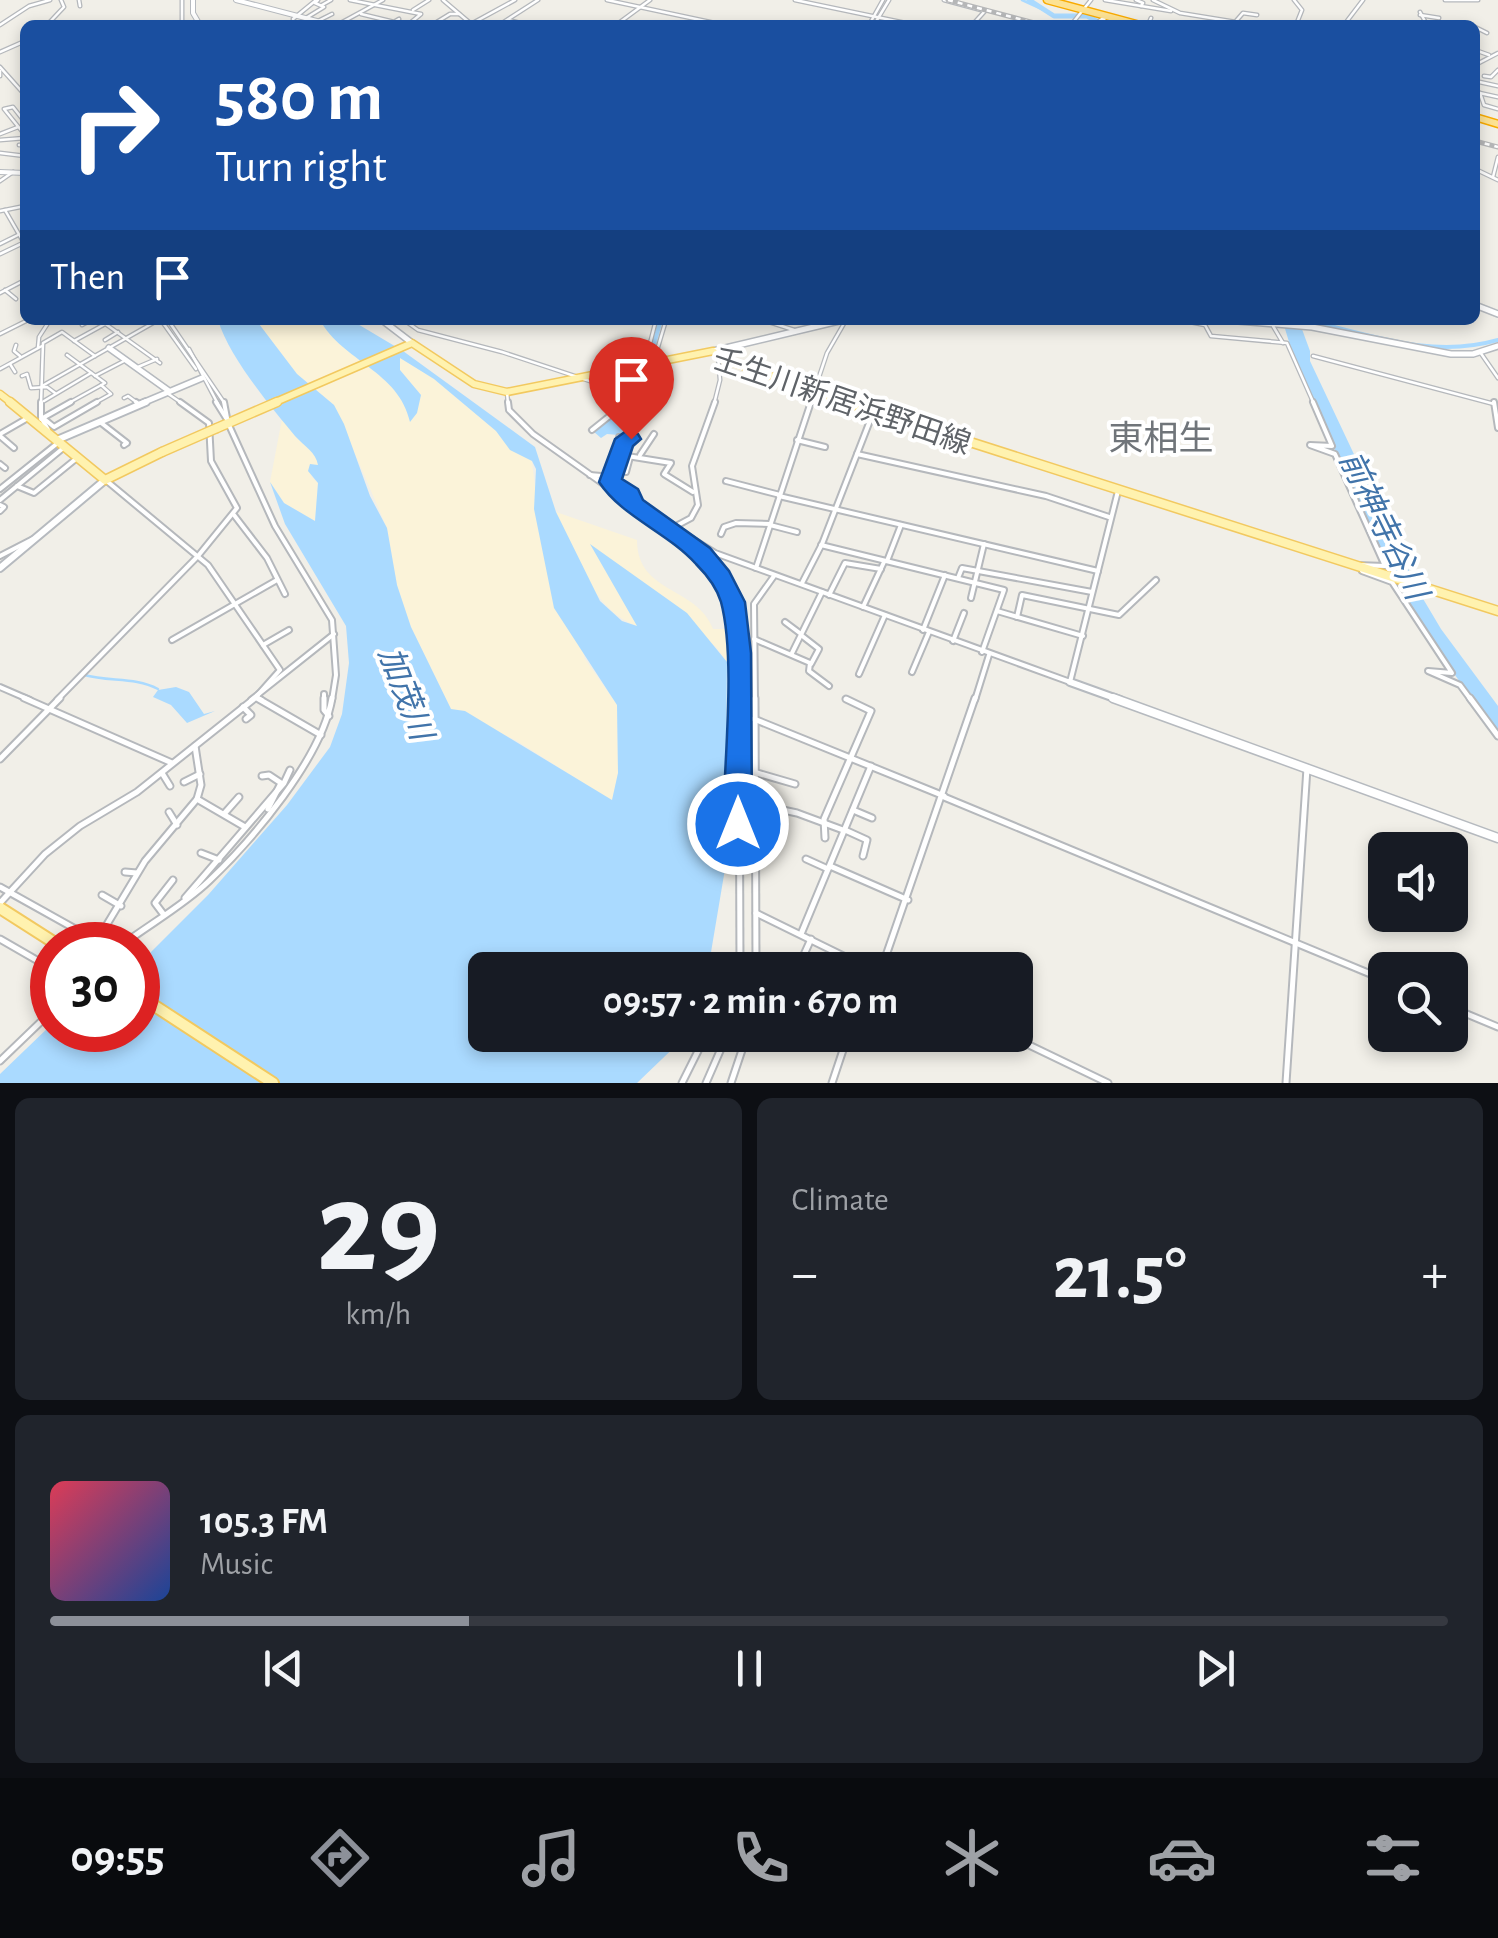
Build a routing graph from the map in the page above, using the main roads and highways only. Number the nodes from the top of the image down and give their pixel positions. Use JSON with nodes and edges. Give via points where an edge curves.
{"nodes":[{"id":1,"x":1047,"y":0,"type":"edge"},
{"id":2,"x":1099,"y":20,"type":"edge"},
{"id":3,"x":0,"y":394,"type":"edge"},
{"id":4,"x":1498,"y":611,"type":"edge"},
{"id":5,"x":0,"y":906,"type":"edge"},
{"id":6,"x":30,"y":926,"type":"edge"},
{"id":7,"x":160,"y":1010,"type":"edge"},
{"id":8,"x":272,"y":1083,"type":"edge"}],
"edges":[{"from":1,"to":2,"type":"highway"},
{"from":3,"to":4,"type":"main road","name":"壬生川新居浜野田線","bridge":true,"via":[[104,480],[409,344],[474,384],[506,392],[716,354],[873,412]]},
{"from":5,"to":6,"type":"main road"},
{"from":7,"to":8,"type":"main road"}]}
